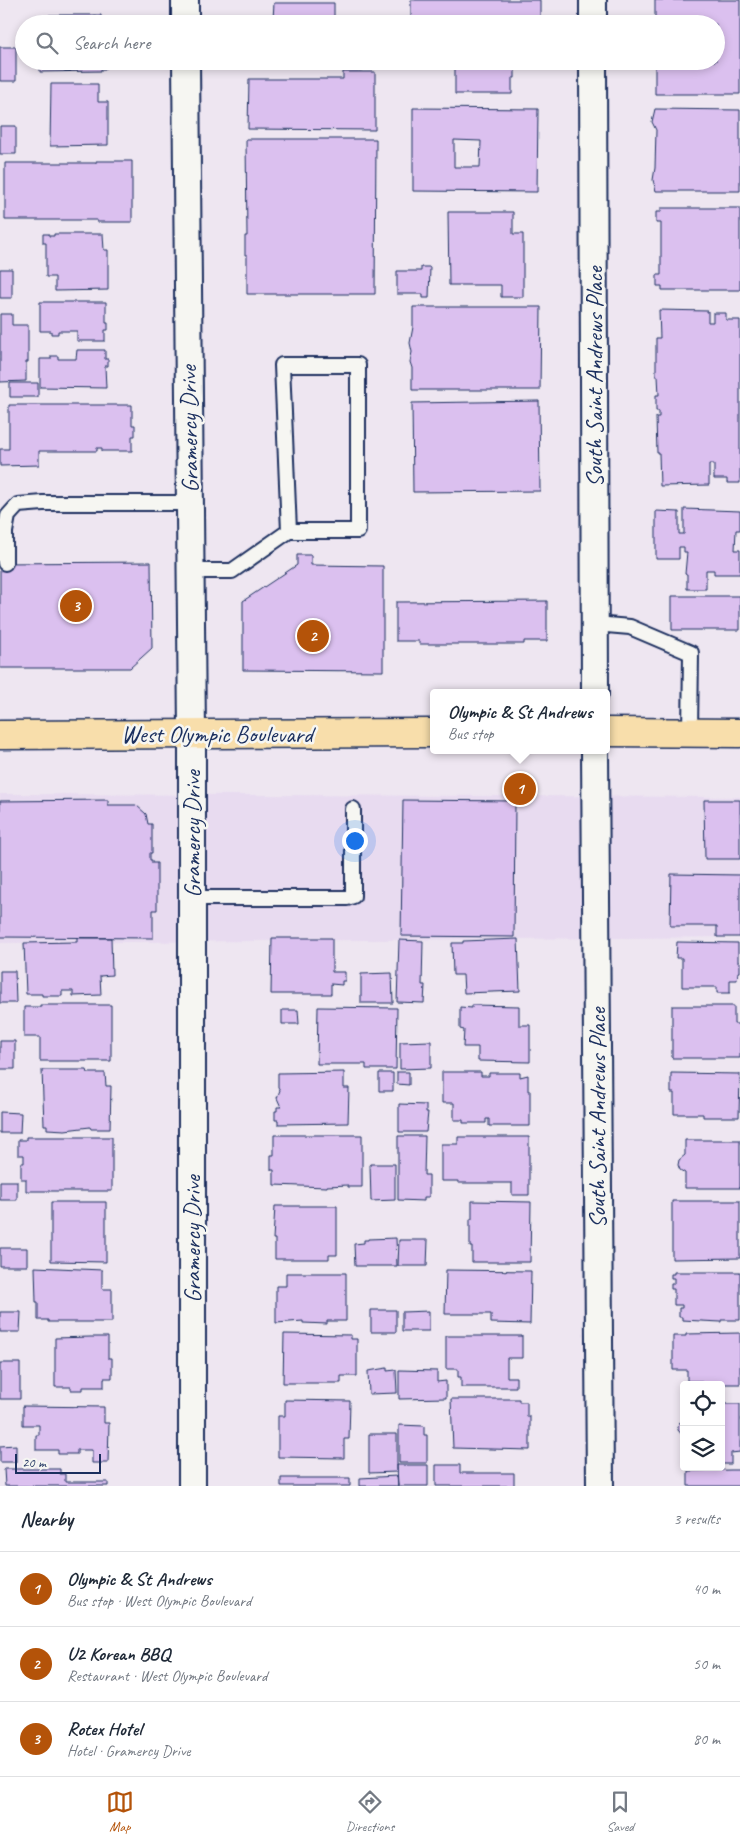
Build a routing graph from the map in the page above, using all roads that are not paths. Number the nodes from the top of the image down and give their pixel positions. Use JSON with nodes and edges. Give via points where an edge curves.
{"nodes":[{"id":1,"x":185,"y":0,"type":"edge"},
{"id":2,"x":593,"y":0,"type":"edge"},
{"id":3,"x":185,"y":15,"type":"edge"},
{"id":4,"x":593,"y":15,"type":"edge"},
{"id":5,"x":186,"y":70,"type":"edge"},
{"id":6,"x":593,"y":70,"type":"edge"},
{"id":7,"x":190,"y":503,"type":"junction"},
{"id":8,"x":289,"y":531,"type":"junction"},
{"id":9,"x":5,"y":563,"type":"dead end"},
{"id":10,"x":190,"y":571,"type":"junction"},
{"id":11,"x":595,"y":624,"type":"junction"},
{"id":12,"x":595,"y":689,"type":"edge"},
{"id":13,"x":610,"y":732,"type":"edge"},
{"id":14,"x":430,"y":733,"type":"edge"},
{"id":15,"x":690,"y":733,"type":"junction"},
{"id":16,"x":740,"y":733,"type":"edge"},
{"id":17,"x":192,"y":734,"type":"junction"},
{"id":18,"x":0,"y":735,"type":"edge"},
{"id":19,"x":595,"y":754,"type":"edge"},
{"id":20,"x":353,"y":809,"type":"dead end"},
{"id":21,"x":191,"y":898,"type":"junction"},
{"id":22,"x":192,"y":1486,"type":"edge"},
{"id":23,"x":600,"y":1486,"type":"edge"}],
"edges":[{"from":1,"to":3,"type":"street"},
{"from":2,"to":4,"type":"street"},
{"from":5,"to":7,"type":"street","name":"Gramercy Drive"},
{"from":6,"to":11,"type":"street","name":"South Saint Andrews Place"},
{"from":7,"to":9,"type":"lane","via":[[18,505],[8,516]]},
{"from":7,"to":10,"type":"street","name":"Gramercy Drive"},
{"from":8,"to":8,"type":"lane","via":[[358,530],[358,365],[282,365]]},
{"from":8,"to":10,"type":"lane","via":[[232,571]]},
{"from":10,"to":17,"type":"street","name":"Gramercy Drive"},
{"from":11,"to":12,"type":"street","name":"South Saint Andrews Place"},
{"from":11,"to":15,"type":"lane","via":[[630,627],[692,653]]},
{"from":13,"to":15,"type":"main road"},
{"from":14,"to":17,"type":"main road","name":"West Olympic Boulevard"},
{"from":15,"to":16,"type":"main road"},
{"from":17,"to":18,"type":"main road","name":"West Olympic Boulevard"},
{"from":17,"to":21,"type":"street","name":"Gramercy Drive"},
{"from":19,"to":23,"type":"street","name":"South Saint Andrews Place"},
{"from":20,"to":21,"type":"lane","via":[[353,896]]},
{"from":21,"to":22,"type":"street","name":"Gramercy Drive"}]}
